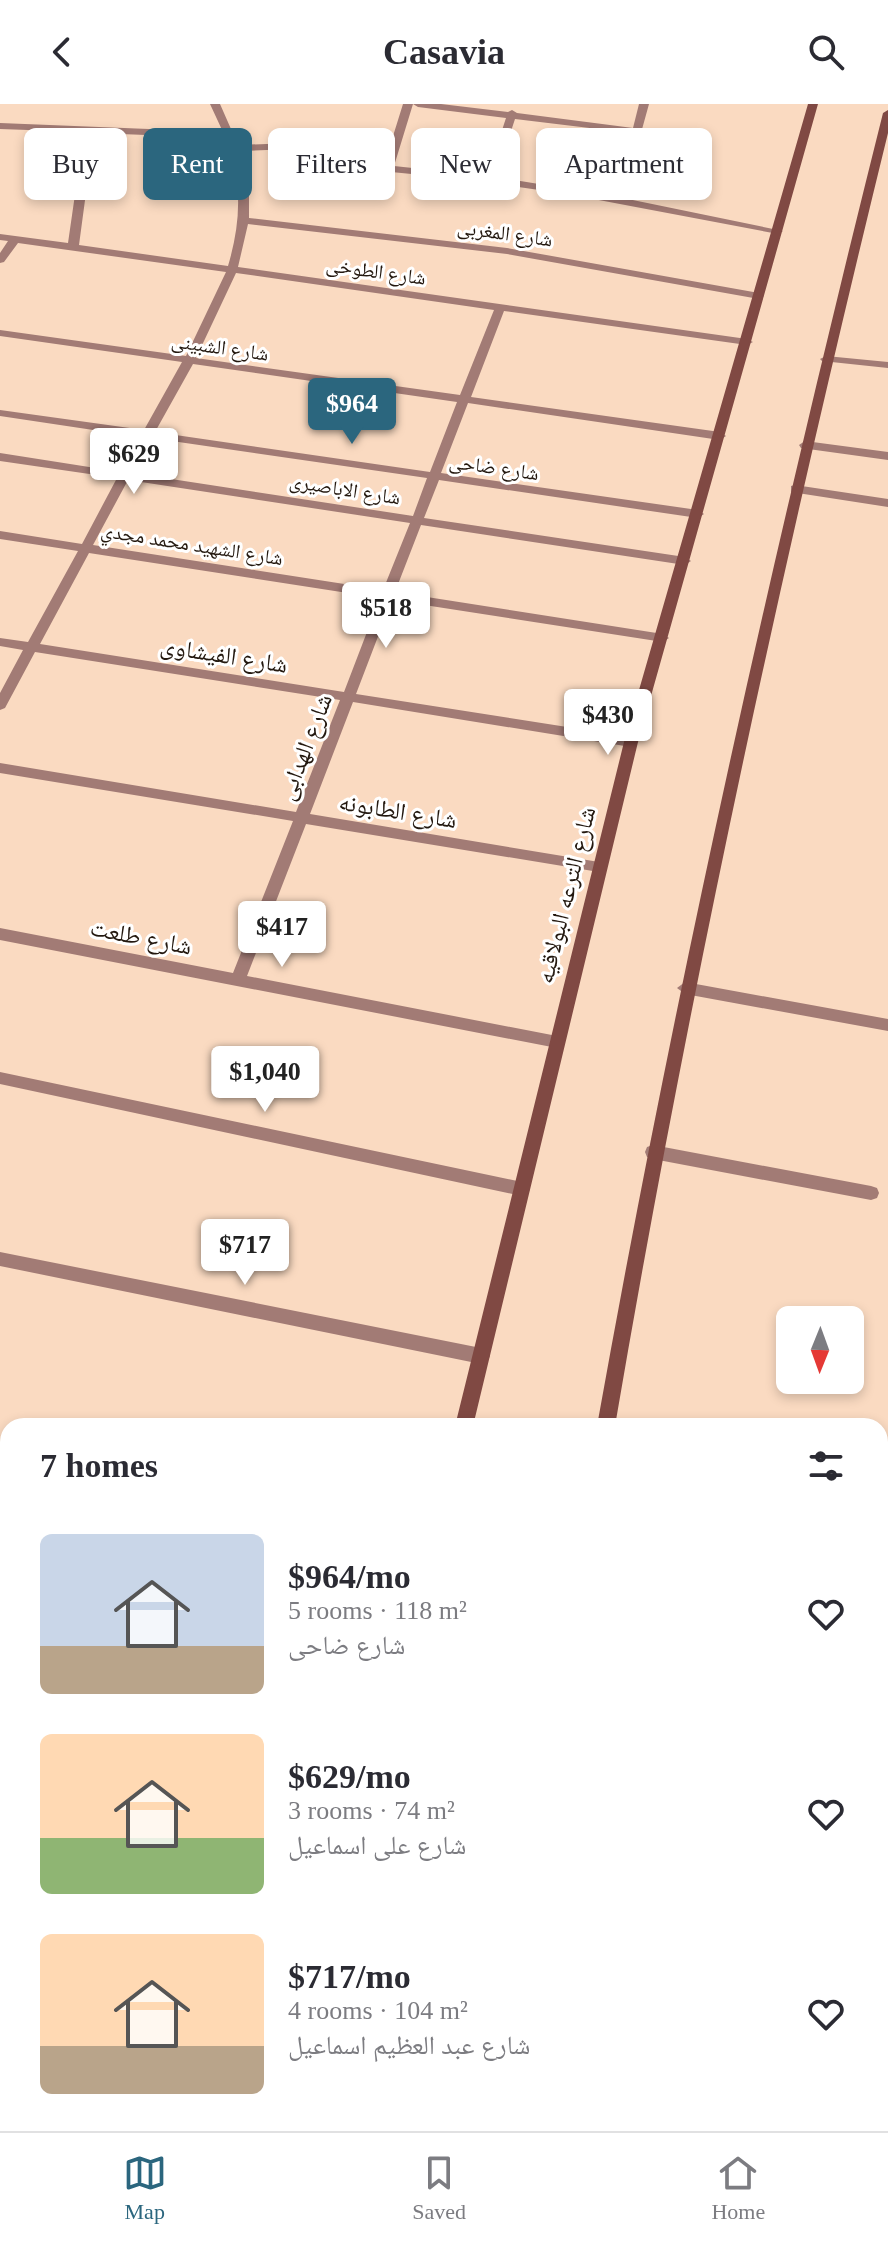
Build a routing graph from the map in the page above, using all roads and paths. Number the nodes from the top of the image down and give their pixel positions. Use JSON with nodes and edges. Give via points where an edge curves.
{"nodes":[{"id":1,"x":215,"y":104,"type":"edge"},
{"id":2,"x":408,"y":104,"type":"edge"},
{"id":3,"x":418,"y":104,"type":"edge"},
{"id":4,"x":644,"y":104,"type":"edge"},
{"id":5,"x":813,"y":104,"type":"edge"},
{"id":6,"x":512,"y":113,"type":"junction"},
{"id":7,"x":888,"y":113,"type":"edge"},
{"id":8,"x":0,"y":126,"type":"edge"},
{"id":9,"x":44,"y":128,"type":"edge"},
{"id":10,"x":227,"y":128,"type":"edge"},
{"id":11,"x":507,"y":128,"type":"edge"},
{"id":12,"x":615,"y":128,"type":"edge"},
{"id":13,"x":637,"y":128,"type":"edge"},
{"id":14,"x":395,"y":146,"type":"edge"},
{"id":15,"x":79,"y":200,"type":"edge"},
{"id":16,"x":245,"y":200,"type":"edge"},
{"id":17,"x":628,"y":200,"type":"edge"},
{"id":18,"x":244,"y":220,"type":"junction"},
{"id":19,"x":778,"y":231,"type":"junction"},
{"id":20,"x":0,"y":237,"type":"edge"},
{"id":21,"x":15,"y":239,"type":"junction"},
{"id":22,"x":73,"y":247,"type":"junction"},
{"id":23,"x":0,"y":260,"type":"edge"},
{"id":24,"x":233,"y":270,"type":"junction"},
{"id":25,"x":759,"y":296,"type":"junction"},
{"id":26,"x":500,"y":307,"type":"junction"},
{"id":27,"x":0,"y":333,"type":"edge"},
{"id":28,"x":747,"y":342,"type":"junction"},
{"id":29,"x":826,"y":359,"type":"junction"},
{"id":30,"x":188,"y":361,"type":"junction"},
{"id":31,"x":888,"y":365,"type":"edge"},
{"id":32,"x":464,"y":400,"type":"junction"},
{"id":33,"x":0,"y":413,"type":"edge"},
{"id":34,"x":147,"y":434,"type":"junction"},
{"id":35,"x":720,"y":436,"type":"junction"},
{"id":36,"x":805,"y":445,"type":"junction"},
{"id":37,"x":888,"y":456,"type":"edge"},
{"id":38,"x":0,"y":457,"type":"edge"},
{"id":39,"x":125,"y":476,"type":"junction"},
{"id":40,"x":434,"y":476,"type":"junction"},
{"id":41,"x":795,"y":489,"type":"junction"},
{"id":42,"x":888,"y":503,"type":"edge"},
{"id":43,"x":698,"y":514,"type":"junction"},
{"id":44,"x":416,"y":520,"type":"junction"},
{"id":45,"x":0,"y":535,"type":"edge"},
{"id":46,"x":86,"y":548,"type":"junction"},
{"id":47,"x":685,"y":561,"type":"junction"},
{"id":48,"x":388,"y":595,"type":"junction"},
{"id":49,"x":663,"y":638,"type":"junction"},
{"id":50,"x":0,"y":642,"type":"edge"},
{"id":51,"x":31,"y":647,"type":"junction"},
{"id":52,"x":348,"y":697,"type":"junction"},
{"id":53,"x":0,"y":705,"type":"edge"},
{"id":54,"x":631,"y":742,"type":"junction"},
{"id":55,"x":0,"y":768,"type":"edge"},
{"id":56,"x":301,"y":817,"type":"junction"},
{"id":57,"x":599,"y":867,"type":"junction"},
{"id":58,"x":0,"y":934,"type":"edge"},
{"id":59,"x":238,"y":980,"type":"junction"},
{"id":60,"x":685,"y":988,"type":"junction"},
{"id":61,"x":888,"y":1025,"type":"edge"},
{"id":62,"x":557,"y":1042,"type":"junction"},
{"id":63,"x":0,"y":1078,"type":"edge"},
{"id":64,"x":653,"y":1152,"type":"junction"},
{"id":65,"x":522,"y":1189,"type":"junction"},
{"id":66,"x":871,"y":1193,"type":"dead end"},
{"id":67,"x":0,"y":1259,"type":"edge"},
{"id":68,"x":481,"y":1356,"type":"junction"},
{"id":69,"x":466,"y":1418,"type":"edge"},
{"id":70,"x":607,"y":1418,"type":"edge"}],
"edges":[{"from":1,"to":10,"type":"street"},
{"from":2,"to":14,"type":"street"},
{"from":3,"to":6,"type":"street"},
{"from":4,"to":13,"type":"street"},
{"from":5,"to":19,"type":"street","name":"شارع الترعه البولاقيه"},
{"from":6,"to":11,"type":"street"},
{"from":6,"to":12,"type":"street"},
{"from":7,"to":29,"type":"street"},
{"from":8,"to":9,"type":"street"},
{"from":15,"to":22,"type":"street"},
{"from":16,"to":18,"type":"street"},
{"from":17,"to":19,"type":"street"},
{"from":18,"to":24,"type":"street"},
{"from":18,"to":25,"type":"street","name":"شارع المغربى","via":[[507,251]]},
{"from":19,"to":25,"type":"street","name":"شارع الترعه البولاقيه"},
{"from":20,"to":21,"type":"street","name":"شارع الطوخى"},
{"from":21,"to":22,"type":"street","name":"شارع الطوخى"},
{"from":21,"to":23,"type":"street"},
{"from":22,"to":24,"type":"street","name":"شارع الطوخى"},
{"from":24,"to":26,"type":"street","name":"شارع الطوخى"},
{"from":24,"to":30,"type":"street"},
{"from":25,"to":28,"type":"street","name":"شارع الترعه البولاقيه"},
{"from":26,"to":28,"type":"street","name":"شارع الطوخى"},
{"from":26,"to":32,"type":"street","name":"شارع الهدابى"},
{"from":27,"to":30,"type":"street","name":"شارع الشبينى"},
{"from":28,"to":35,"type":"street","name":"شارع الترعه البولاقيه"},
{"from":29,"to":31,"type":"street"},
{"from":29,"to":36,"type":"street"},
{"from":30,"to":32,"type":"street","name":"شارع الشبينى"},
{"from":30,"to":34,"type":"street"},
{"from":32,"to":35,"type":"street","name":"شارع الشبينى"},
{"from":32,"to":40,"type":"street","name":"شارع الهدابى"},
{"from":33,"to":34,"type":"street","name":"شارع ضاحى"},
{"from":34,"to":39,"type":"street"},
{"from":34,"to":40,"type":"street","name":"شارع ضاحى"},
{"from":35,"to":43,"type":"street","name":"شارع الترعه البولاقيه"},
{"from":36,"to":37,"type":"street"},
{"from":36,"to":41,"type":"street"},
{"from":38,"to":39,"type":"street","name":"شارع الاباصيرى"},
{"from":39,"to":44,"type":"street","name":"شارع الاباصيرى"},
{"from":39,"to":46,"type":"street"},
{"from":40,"to":43,"type":"street","name":"شارع ضاحى"},
{"from":40,"to":44,"type":"street","name":"شارع الهدابى"},
{"from":41,"to":42,"type":"street"},
{"from":41,"to":60,"type":"street"},
{"from":43,"to":47,"type":"street","name":"شارع الترعه البولاقيه"},
{"from":44,"to":47,"type":"street","name":"شارع الاباصيرى"},
{"from":44,"to":48,"type":"street","name":"شارع الهدابى"},
{"from":45,"to":46,"type":"street","name":"شارع الشهيد محمد مجدي"},
{"from":46,"to":48,"type":"street","name":"شارع الشهيد محمد مجدي"},
{"from":46,"to":51,"type":"street"},
{"from":47,"to":49,"type":"street","name":"شارع الترعه البولاقيه"},
{"from":48,"to":49,"type":"street","name":"شارع الشهيد محمد مجدي"},
{"from":48,"to":52,"type":"street","name":"شارع الهدابى"},
{"from":49,"to":54,"type":"street","name":"شارع الترعه البولاقيه"},
{"from":50,"to":51,"type":"street","name":"شارع الفيشاوى"},
{"from":51,"to":52,"type":"street","name":"شارع الفيشاوى"},
{"from":51,"to":53,"type":"street"},
{"from":52,"to":54,"type":"street","name":"شارع الفيشاوى"},
{"from":52,"to":56,"type":"street","name":"شارع الهدابى"},
{"from":54,"to":57,"type":"street","name":"شارع الترعه البولاقيه"},
{"from":55,"to":56,"type":"street","name":"شارع الطابونه"},
{"from":56,"to":57,"type":"street","name":"شارع الطابونه"},
{"from":56,"to":59,"type":"street","name":"شارع الهدابى"},
{"from":57,"to":62,"type":"street","name":"شارع الترعه البولاقيه"},
{"from":58,"to":59,"type":"street","name":"شارع طلعت"},
{"from":59,"to":62,"type":"street","name":"شارع طلعت"},
{"from":60,"to":61,"type":"street"},
{"from":60,"to":64,"type":"street"},
{"from":62,"to":65,"type":"street","name":"شارع الترعه البولاقيه"},
{"from":63,"to":65,"type":"street"},
{"from":64,"to":66,"type":"street"},
{"from":64,"to":70,"type":"street"},
{"from":65,"to":68,"type":"street","name":"شارع الترعه البولاقيه"},
{"from":67,"to":68,"type":"street"},
{"from":68,"to":69,"type":"street","name":"شارع الترعه البولاقيه"}]}
